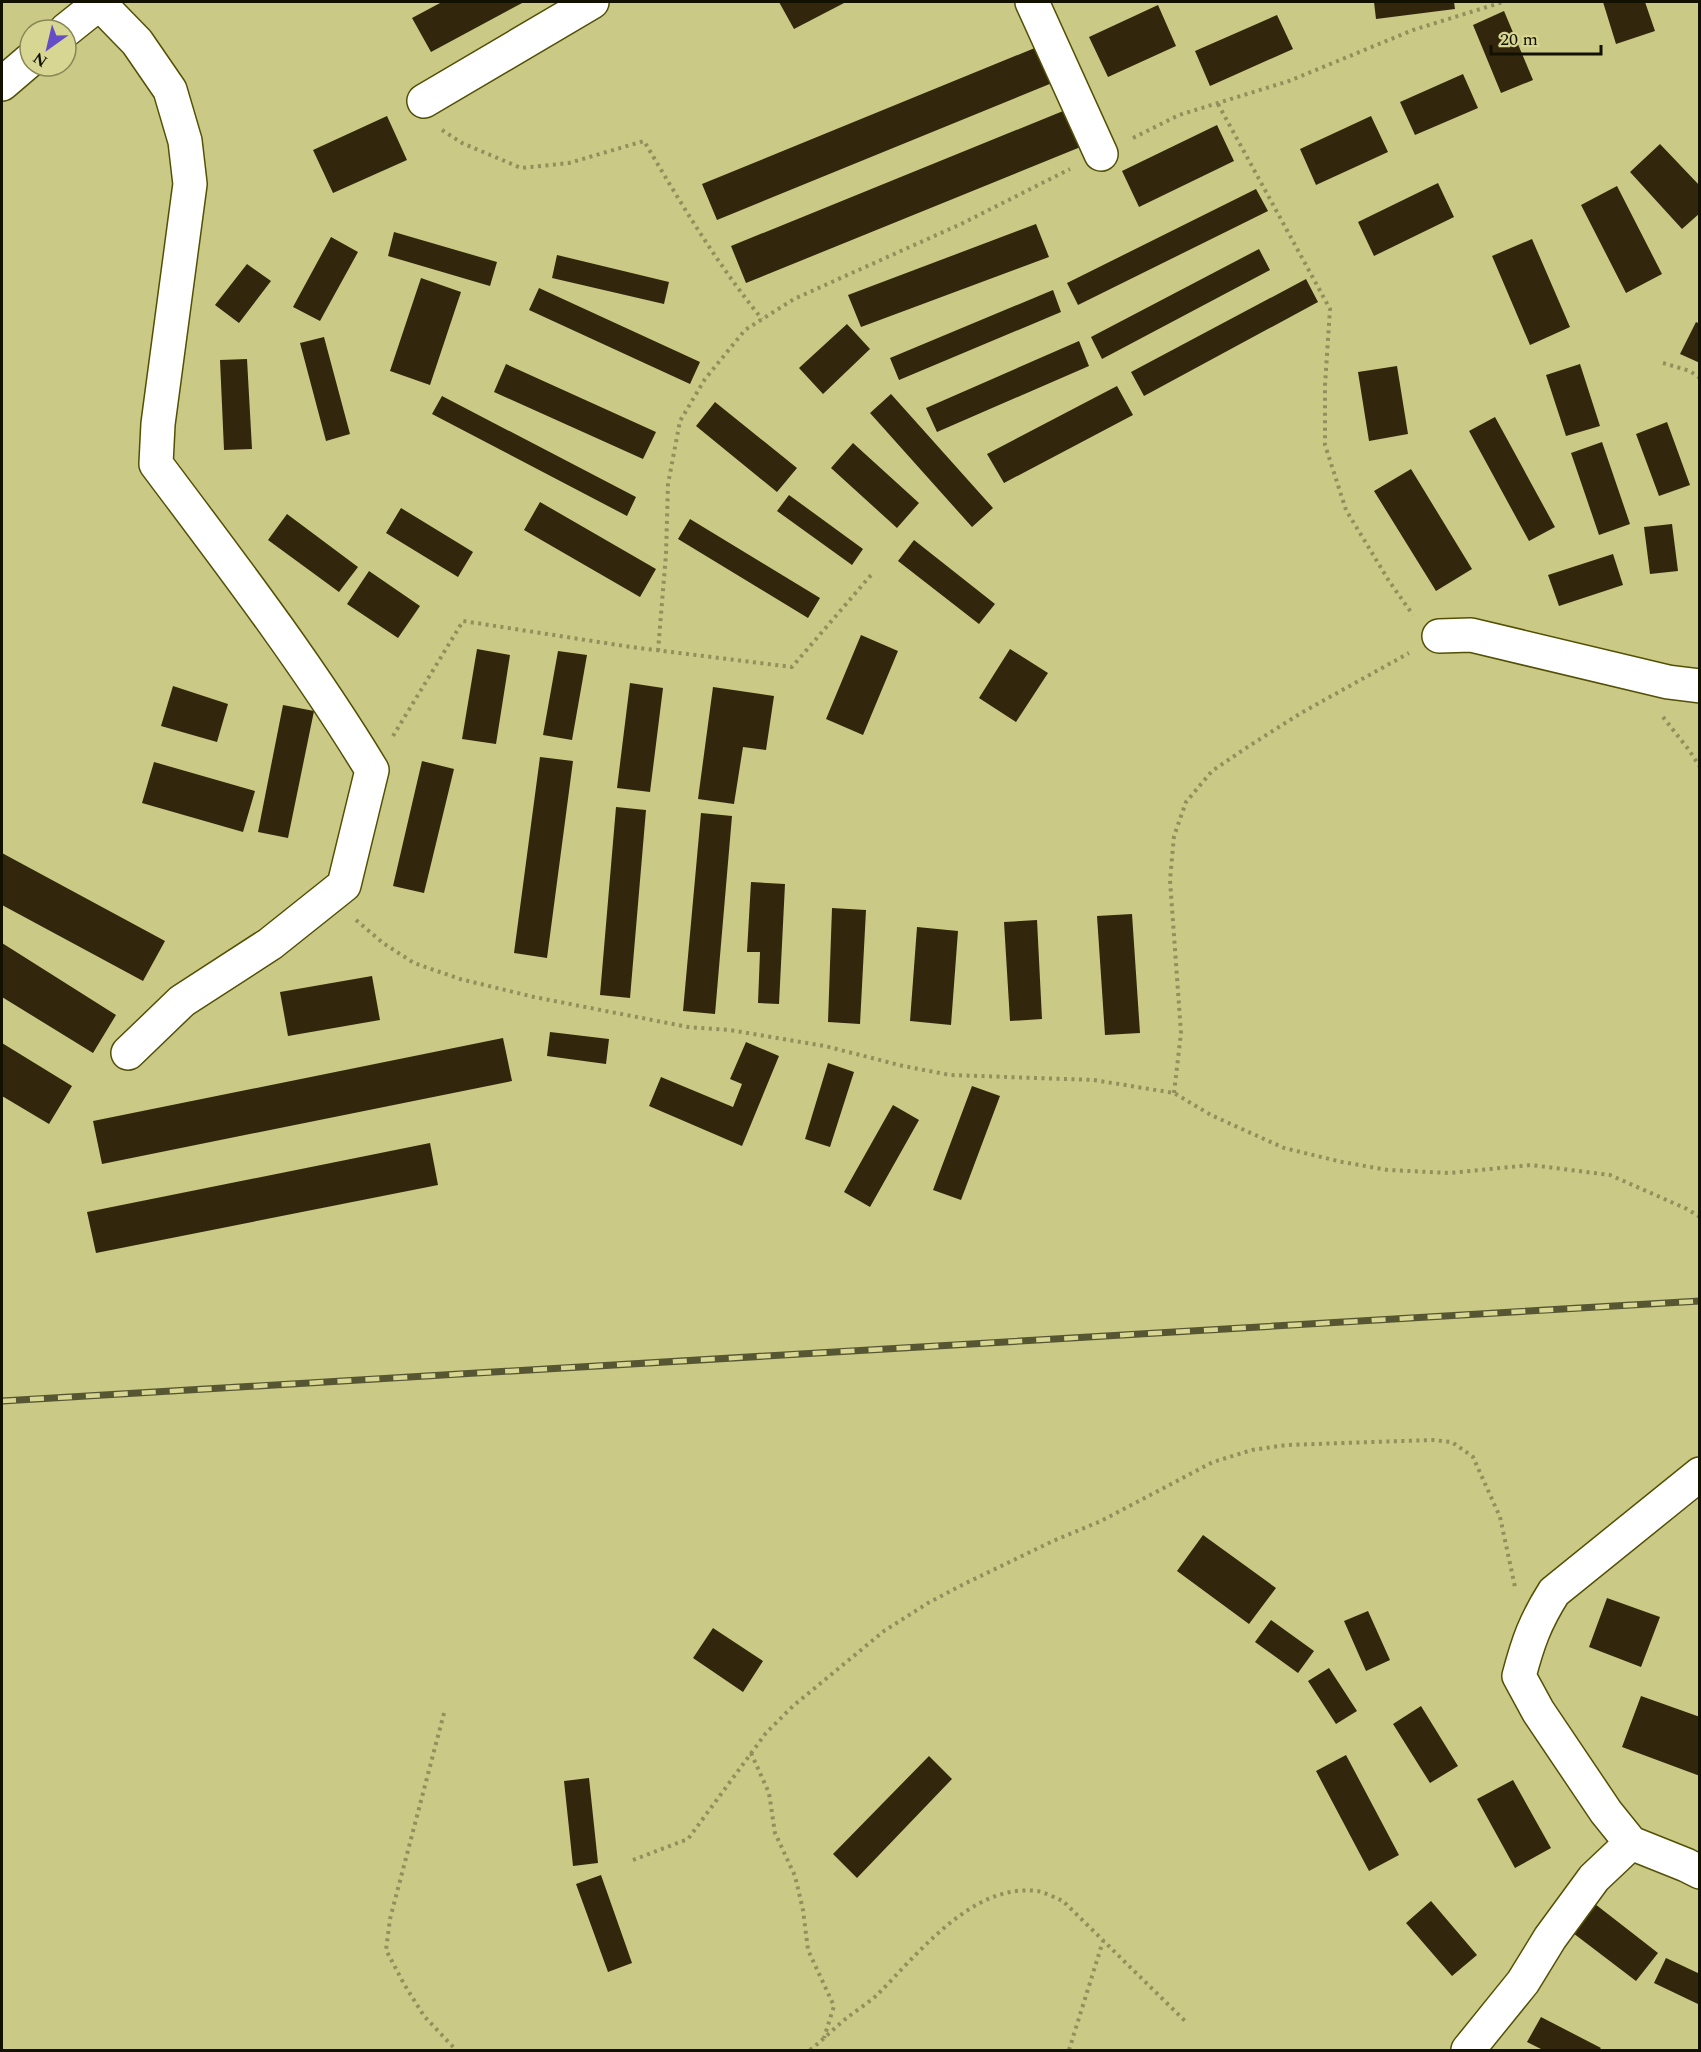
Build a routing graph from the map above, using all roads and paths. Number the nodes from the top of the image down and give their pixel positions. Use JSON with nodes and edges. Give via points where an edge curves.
{"nodes":[{"id":1,"x":100,"y":2,"type":"edge"},
{"id":2,"x":592,"y":2,"type":"edge"},
{"id":3,"x":1032,"y":2,"type":"edge"},
{"id":4,"x":1503,"y":2,"type":"edge"},
{"id":5,"x":78,"y":20,"type":"edge"},
{"id":6,"x":18,"y":70,"type":"edge"},
{"id":7,"x":2,"y":84,"type":"edge"},
{"id":8,"x":424,"y":101,"type":"joint"},
{"id":9,"x":1218,"y":104,"type":"junction"},
{"id":10,"x":1101,"y":154,"type":"junction"},
{"id":11,"x":762,"y":319,"type":"junction"},
{"id":12,"x":1663,"y":363,"type":"dead end"},
{"id":13,"x":1700,"y":378,"type":"edge"},
{"id":14,"x":871,"y":575,"type":"dead end"},
{"id":15,"x":1439,"y":636,"type":"junction"},
{"id":16,"x":658,"y":651,"type":"junction"},
{"id":17,"x":1700,"y":686,"type":"edge"},
{"id":18,"x":372,"y":770,"type":"junction"},
{"id":19,"x":328,"y":896,"type":"junction"},
{"id":20,"x":128,"y":1053,"type":"dead end"},
{"id":21,"x":1174,"y":1093,"type":"junction"},
{"id":22,"x":1700,"y":1217,"type":"edge"},
{"id":23,"x":1700,"y":1474,"type":"edge"},
{"id":24,"x":1528,"y":1640,"type":"junction"},
{"id":25,"x":444,"y":1713,"type":"dead end"},
{"id":26,"x":751,"y":1753,"type":"junction"},
{"id":27,"x":1631,"y":1843,"type":"junction"},
{"id":28,"x":633,"y":1860,"type":"dead end"},
{"id":29,"x":1700,"y":1872,"type":"edge"},
{"id":30,"x":1103,"y":1941,"type":"junction"},
{"id":31,"x":1185,"y":2021,"type":"dead end"},
{"id":32,"x":824,"y":2039,"type":"junction"},
{"id":33,"x":456,"y":2050,"type":"edge"},
{"id":34,"x":810,"y":2050,"type":"edge"},
{"id":35,"x":1069,"y":2050,"type":"edge"},
{"id":36,"x":1468,"y":2050,"type":"edge"}],
"edges":[{"from":1,"to":5,"type":"street"},
{"from":1,"to":18,"type":"street","via":[[137,42],[170,90],[185,141],[190,184],[156,464],[277,625]]},
{"from":2,"to":8,"type":"street"},
{"from":3,"to":10,"type":"street"},
{"from":4,"to":9,"type":"path","via":[[1413,30],[1289,81]]},
{"from":6,"to":7,"type":"street"},
{"from":8,"to":11,"type":"path","via":[[431,124],[462,143],[521,168],[569,163],[644,141],[688,214]]},
{"from":9,"to":10,"type":"path","via":[[1179,115]]},
{"from":9,"to":15,"type":"path","via":[[1330,309],[1325,445],[1346,510],[1417,620]]},
{"from":10,"to":11,"type":"path","via":[[961,224],[794,299]]},
{"from":11,"to":16,"type":"path","via":[[744,330],[705,379],[680,421],[668,484]]},
{"from":12,"to":13,"type":"path"},
{"from":14,"to":16,"type":"path","via":[[792,667]]},
{"from":15,"to":17,"type":"street","via":[[1471,634],[1668,682]]},
{"from":15,"to":21,"type":"path","via":[[1249,746],[1212,771],[1186,802],[1174,836],[1170,880],[1181,1033]]},
{"from":16,"to":18,"type":"path","via":[[463,621]]},
{"from":18,"to":19,"type":"street","via":[[344,885]]},
{"from":19,"to":20,"type":"street","via":[[270,944],[182,1001]]},
{"from":19,"to":21,"type":"path","via":[[414,963],[534,997],[688,1027],[825,1046],[950,1075],[1094,1080]]},
{"from":21,"to":22,"type":"path","via":[[1211,1115],[1284,1148],[1333,1160],[1388,1170],[1450,1173],[1531,1165],[1610,1175]]},
{"from":23,"to":24,"type":"street","via":[[1554,1592]]},
{"from":24,"to":26,"type":"path","via":[[1500,1517],[1473,1456],[1452,1442],[1433,1440],[1286,1445],[1213,1462],[1101,1521],[1004,1563],[928,1603],[825,1677],[779,1719]]},
{"from":24,"to":27,"type":"street","via":[[1519,1676],[1538,1711]]},
{"from":25,"to":33,"type":"path","via":[[390,1919],[386,1950],[424,2016]]},
{"from":26,"to":28,"type":"path","via":[[688,1839]]},
{"from":26,"to":32,"type":"path","via":[[770,1793],[775,1833],[795,1876],[808,1950],[834,2006]]},
{"from":27,"to":29,"type":"street"},
{"from":27,"to":36,"type":"street","via":[[1594,1878],[1523,1982]]},
{"from":30,"to":31,"type":"path"},
{"from":30,"to":32,"type":"path","via":[[1063,1901],[1038,1891],[1008,1892],[975,1906],[950,1924],[875,1997]]},
{"from":30,"to":35,"type":"path"},
{"from":32,"to":34,"type":"path"}]}
